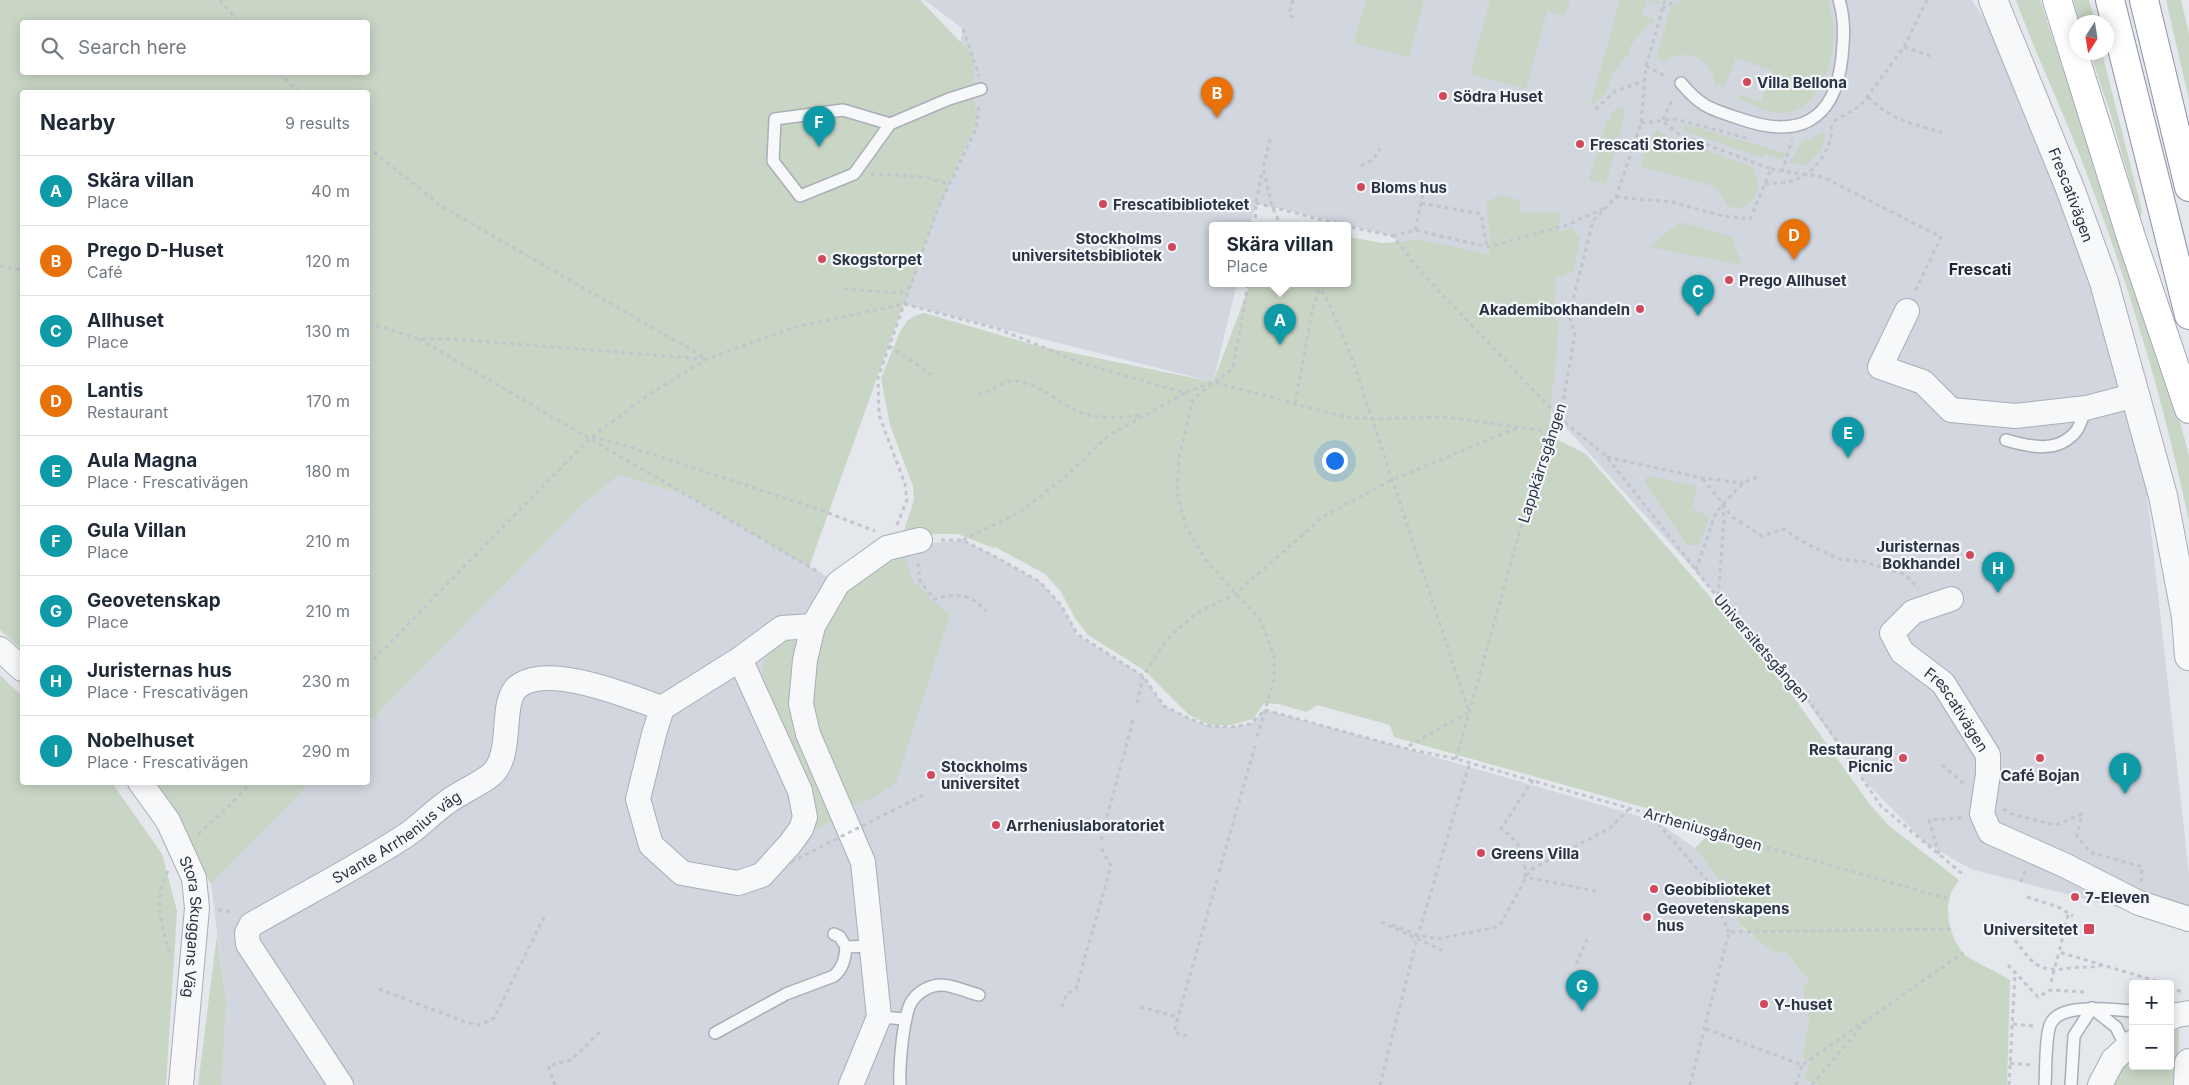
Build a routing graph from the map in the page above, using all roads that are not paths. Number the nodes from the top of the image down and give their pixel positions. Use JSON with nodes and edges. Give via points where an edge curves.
{"nodes":[{"id":1,"x":1839,"y":0,"type":"edge"},
{"id":2,"x":1993,"y":0,"type":"edge"},
{"id":3,"x":2057,"y":0,"type":"edge"},
{"id":4,"x":2110,"y":0,"type":"edge"},
{"id":5,"x":2144,"y":0,"type":"edge"},
{"id":6,"x":1681,"y":83,"type":"road end"},
{"id":7,"x":981,"y":89,"type":"road end"},
{"id":8,"x":890,"y":124,"type":"junction"},
{"id":9,"x":2189,"y":187,"type":"edge"},
{"id":10,"x":1907,"y":311,"type":"road end"},
{"id":11,"x":2189,"y":315,"type":"edge"},
{"id":12,"x":2136,"y":395,"type":"junction"},
{"id":13,"x":2086,"y":408,"type":"junction"},
{"id":14,"x":2189,"y":409,"type":"edge"},
{"id":15,"x":2006,"y":440,"type":"dead end"},
{"id":16,"x":920,"y":540,"type":"road end"},
{"id":17,"x":1943,"y":602,"type":"road end"},
{"id":18,"x":813,"y":626,"type":"junction"},
{"id":19,"x":0,"y":649,"type":"edge"},
{"id":20,"x":2189,"y":656,"type":"edge"},
{"id":21,"x":740,"y":660,"type":"junction"},
{"id":22,"x":20,"y":667,"type":"edge"},
{"id":23,"x":662,"y":708,"type":"junction"},
{"id":24,"x":142,"y":785,"type":"edge"},
{"id":25,"x":2189,"y":919,"type":"edge"},
{"id":26,"x":834,"y":934,"type":"dead end"},
{"id":27,"x":846,"y":946,"type":"junction"},
{"id":28,"x":872,"y":946,"type":"junction"},
{"id":29,"x":979,"y":994,"type":"dead end"},
{"id":30,"x":2092,"y":1008,"type":"junction"},
{"id":31,"x":2129,"y":1011,"type":"edge"},
{"id":32,"x":879,"y":1017,"type":"junction"},
{"id":33,"x":906,"y":1019,"type":"junction"},
{"id":34,"x":715,"y":1033,"type":"dead end"},
{"id":35,"x":2129,"y":1044,"type":"edge"},
{"id":36,"x":2189,"y":1064,"type":"edge"},
{"id":37,"x":181,"y":1085,"type":"edge"},
{"id":38,"x":341,"y":1085,"type":"edge"},
{"id":39,"x":851,"y":1085,"type":"edge"},
{"id":40,"x":900,"y":1085,"type":"edge"},
{"id":41,"x":2045,"y":1085,"type":"edge"},
{"id":42,"x":2071,"y":1085,"type":"edge"},
{"id":43,"x":2100,"y":1085,"type":"edge"},
{"id":44,"x":2188,"y":1085,"type":"edge"}],
"edges":[{"from":1,"to":6,"type":"lane","via":[[1844,39],[1841,64],[1835,90],[1824,110],[1813,119],[1792,127],[1756,125],[1708,108],[1694,99]]},
{"from":2,"to":12,"type":"street","name":"Frescativägen","via":[[2071,191],[2104,282]]},
{"from":3,"to":14,"type":"main road"},
{"from":4,"to":11,"type":"main road"},
{"from":5,"to":9,"type":"main road"},
{"from":7,"to":8,"type":"lane","via":[[948,99]]},
{"from":8,"to":8,"type":"lane","via":[[843,110],[775,119],[773,161],[800,196],[854,174]]},
{"from":10,"to":13,"type":"street","via":[[1880,367],[1923,382],[1951,410],[2016,416]]},
{"from":12,"to":13,"type":"street"},
{"from":12,"to":20,"type":"street","name":"Frescativägen","via":[[2163,496],[2186,617]]},
{"from":13,"to":15,"type":"lane","via":[[2077,430],[2060,444],[2036,448]]},
{"from":16,"to":18,"type":"street","via":[[890,543],[838,583]]},
{"from":17,"to":25,"type":"street","name":"Frescativägen","via":[[1913,612],[1892,633],[1902,652],[1943,683],[1988,755],[1984,810],[1990,832],[2140,903]]},
{"from":18,"to":21,"type":"street","via":[[782,628]]},
{"from":18,"to":28,"type":"street","via":[[805,660],[801,704],[808,734],[863,862]]},
{"from":19,"to":22,"type":"street"},
{"from":21,"to":23,"type":"street"},
{"from":21,"to":23,"type":"street","via":[[800,791],[805,817],[790,844],[762,875],[738,883],[682,873],[651,845],[638,799]]},
{"from":23,"to":38,"type":"street","name":"Svante Arrhenius väg","via":[[610,690],[564,679],[548,677],[521,684],[513,692],[500,764],[491,774],[447,802],[409,833],[251,925],[247,934],[248,944]]},
{"from":24,"to":37,"type":"street","name":"Stora Skuggans Väg","via":[[168,821],[194,878],[197,908]]},
{"from":26,"to":27,"type":"lane"},
{"from":27,"to":28,"type":"lane"},
{"from":27,"to":34,"type":"lane","via":[[845,960],[834,976],[786,994]]},
{"from":28,"to":32,"type":"street"},
{"from":29,"to":33,"type":"lane","via":[[942,985],[926,988],[911,1002]]},
{"from":30,"to":31,"type":"lane"},
{"from":30,"to":35,"type":"lane","via":[[2116,1027]]},
{"from":30,"to":41,"type":"lane","via":[[2065,1012],[2052,1021]]},
{"from":30,"to":42,"type":"lane","via":[[2074,1036]]},
{"from":32,"to":33,"type":"lane"},
{"from":32,"to":39,"type":"street"},
{"from":33,"to":40,"type":"lane"},
{"from":35,"to":43,"type":"street","via":[[2113,1060]]},
{"from":36,"to":44,"type":"street"}]}
